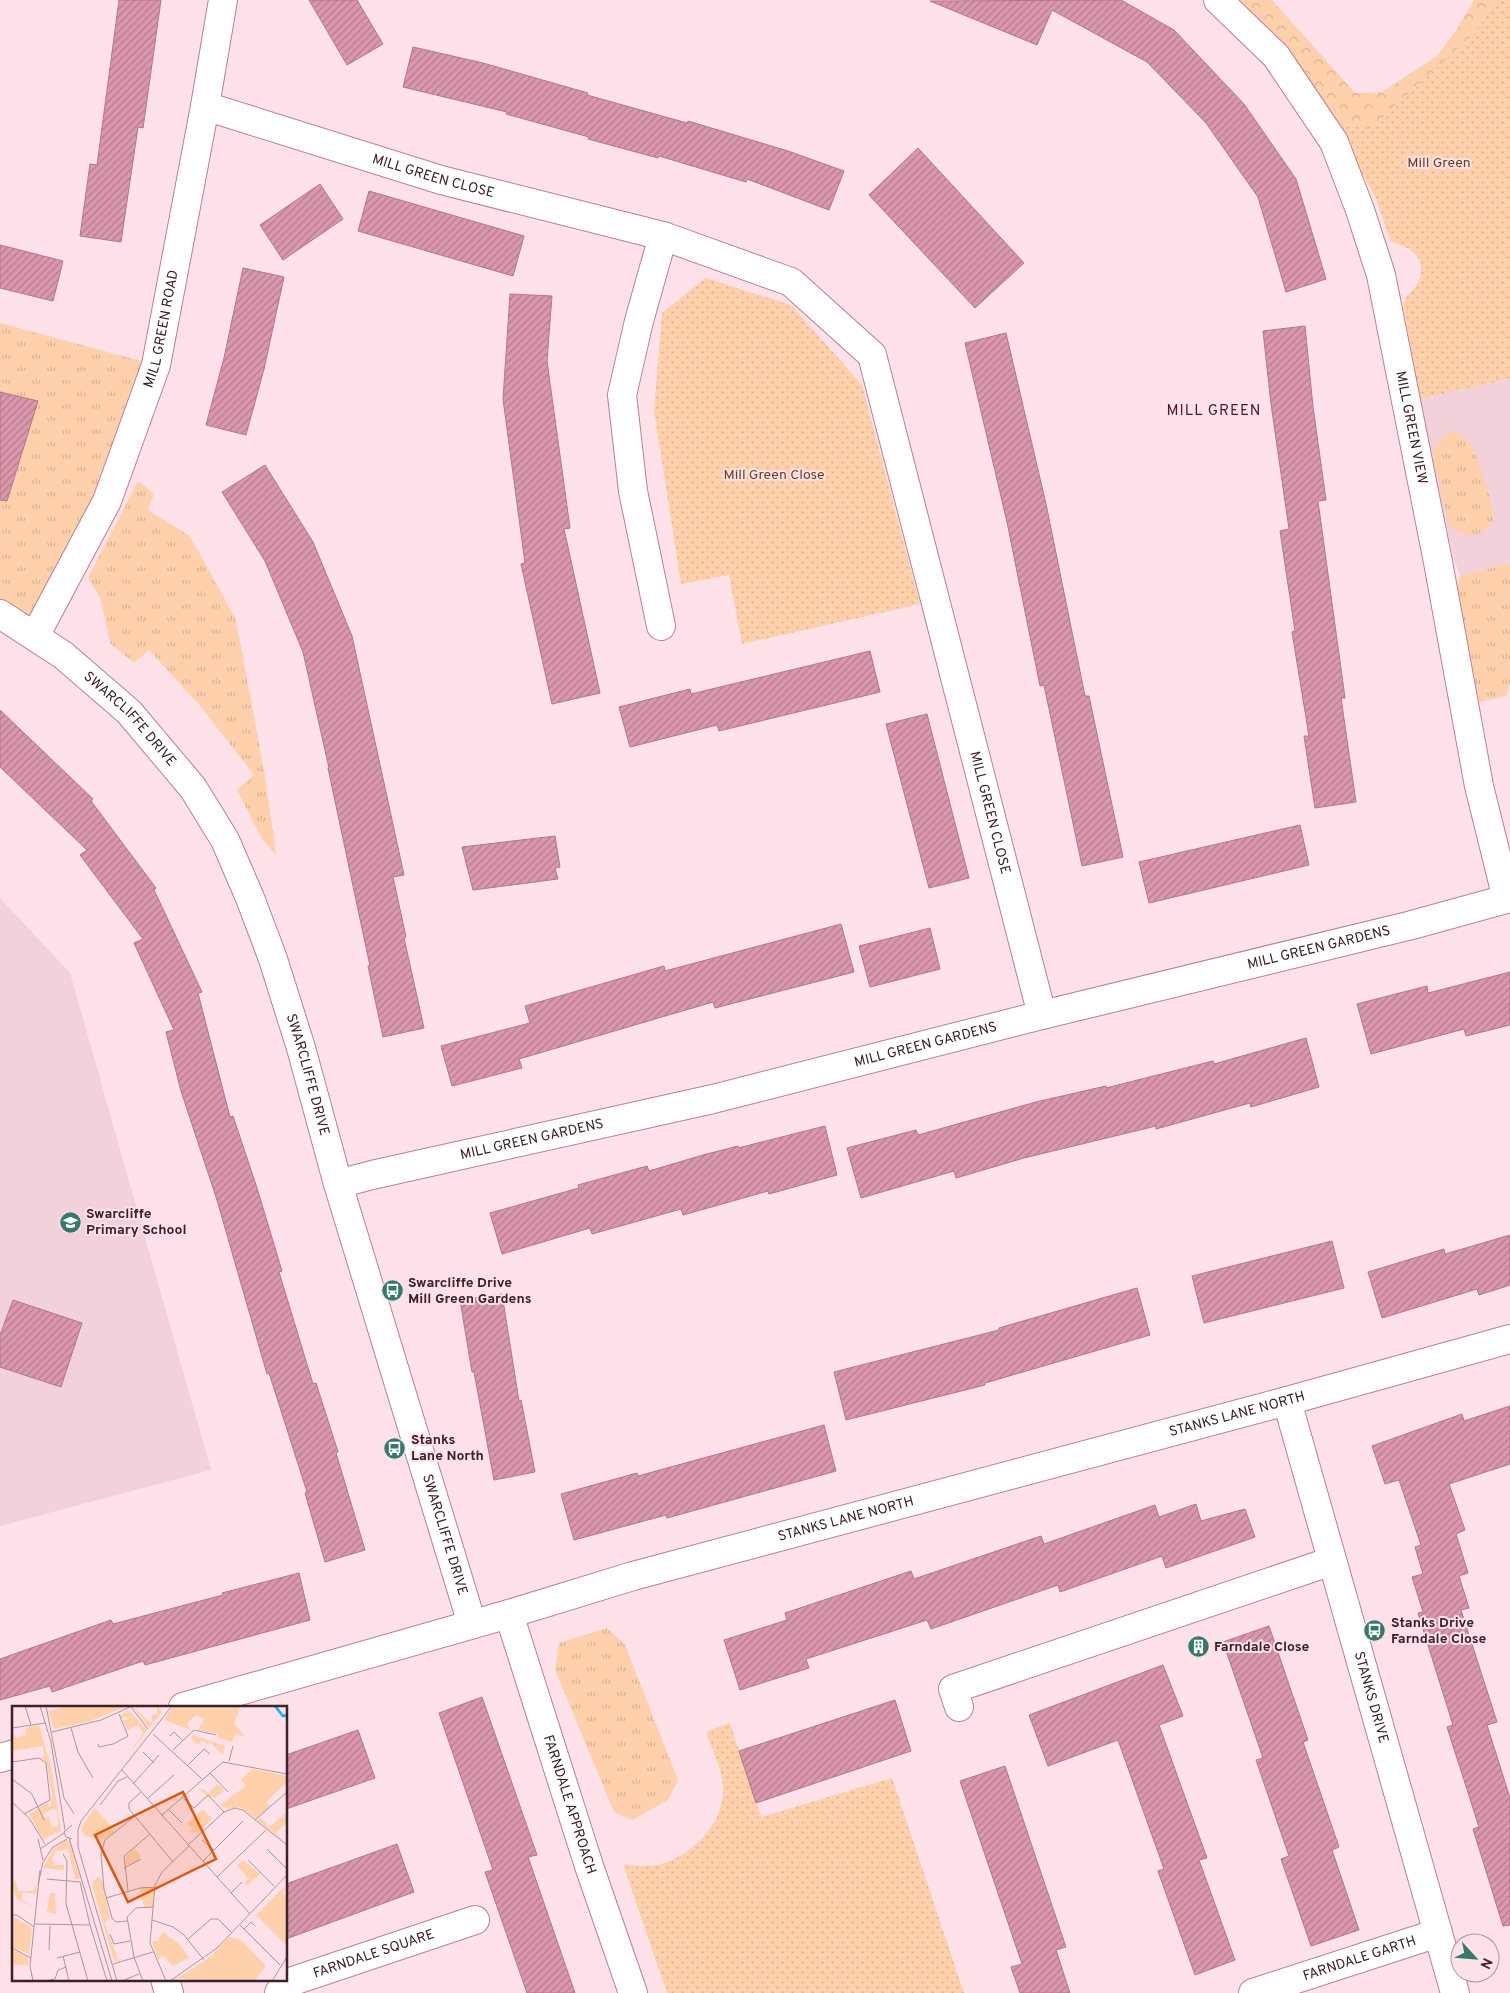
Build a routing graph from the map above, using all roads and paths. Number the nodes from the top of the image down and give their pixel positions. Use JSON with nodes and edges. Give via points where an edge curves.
{"nodes":[{"id":1,"x":223,"y":0,"type":"edge"},
{"id":2,"x":1218,"y":0,"type":"edge"},
{"id":3,"x":205,"y":106,"type":"junction"},
{"id":4,"x":663,"y":236,"type":"junction"},
{"id":5,"x":0,"y":614,"type":"edge"},
{"id":6,"x":661,"y":626,"type":"dead end"},
{"id":7,"x":35,"y":636,"type":"junction"},
{"id":8,"x":1508,"y":898,"type":"edge"},
{"id":9,"x":1042,"y":1015,"type":"junction"},
{"id":10,"x":338,"y":1184,"type":"junction"},
{"id":11,"x":1510,"y":1339,"type":"edge"},
{"id":12,"x":1287,"y":1401,"type":"junction"},
{"id":13,"x":1332,"y":1561,"type":"junction"},
{"id":14,"x":509,"y":1614,"type":"junction"},
{"id":15,"x":472,"y":1624,"type":"junction"},
{"id":16,"x":186,"y":1706,"type":"edge"},
{"id":17,"x":959,"y":1707,"type":"dead end"},
{"id":18,"x":474,"y":1920,"type":"dead end"},
{"id":19,"x":1438,"y":1933,"type":"junction"},
{"id":20,"x":165,"y":1980,"type":"edge"},
{"id":21,"x":169,"y":1993,"type":"edge"},
{"id":22,"x":279,"y":1993,"type":"edge"},
{"id":23,"x":633,"y":1993,"type":"edge"},
{"id":24,"x":1254,"y":1993,"type":"edge"},
{"id":25,"x":1455,"y":1993,"type":"edge"}],
"edges":[{"from":1,"to":3,"type":"street","name":"MILL GREEN ROAD"},
{"from":2,"to":8,"type":"street","name":"MILL GREEN VIEW","via":[[1276,56],[1334,142],[1363,219],[1381,275],[1479,786]]},
{"from":3,"to":4,"type":"street","name":"MILL GREEN CLOSE","via":[[440,180]]},
{"from":3,"to":7,"type":"street","name":"MILL GREEN ROAD","via":[[156,365],[107,501]]},
{"from":4,"to":6,"type":"street","via":[[622,395],[633,491]]},
{"from":4,"to":9,"type":"street","name":"MILL GREEN CLOSE","via":[[791,282],[872,355]]},
{"from":5,"to":7,"type":"street","name":"SWARCLIFFE DRIVE"},
{"from":7,"to":10,"type":"street","name":"SWARCLIFFE DRIVE","via":[[63,655],[129,712],[193,788],[225,840],[273,959]]},
{"from":8,"to":9,"type":"street","name":"MILL GREEN GARDENS","via":[[1412,925]]},
{"from":9,"to":10,"type":"street","name":"MILL GREEN GARDENS","via":[[713,1099]]},
{"from":10,"to":15,"type":"street","name":"SWARCLIFFE DRIVE"},
{"from":11,"to":12,"type":"street","name":"STANKS LANE NORTH"},
{"from":12,"to":13,"type":"street","name":"STANKS DRIVE"},
{"from":12,"to":14,"type":"street","name":"STANKS LANE NORTH","via":[[634,1576]]},
{"from":13,"to":17,"type":"street","via":[[953,1689]]},
{"from":13,"to":19,"type":"street","name":"STANKS DRIVE"},
{"from":14,"to":15,"type":"street","name":"STANKS LANE NORTH"},
{"from":14,"to":23,"type":"street","name":"FARNDALE APPROACH"},
{"from":15,"to":16,"type":"street","name":"STANKS LANE NORTH"},
{"from":18,"to":22,"type":"street","name":"FARNDALE SQUARE","via":[[284,1984]]},
{"from":19,"to":24,"type":"street","name":"FARNDALE GARTH"},
{"from":19,"to":25,"type":"street","name":"STANKS DRIVE"},
{"from":20,"to":21,"type":"street"}]}
